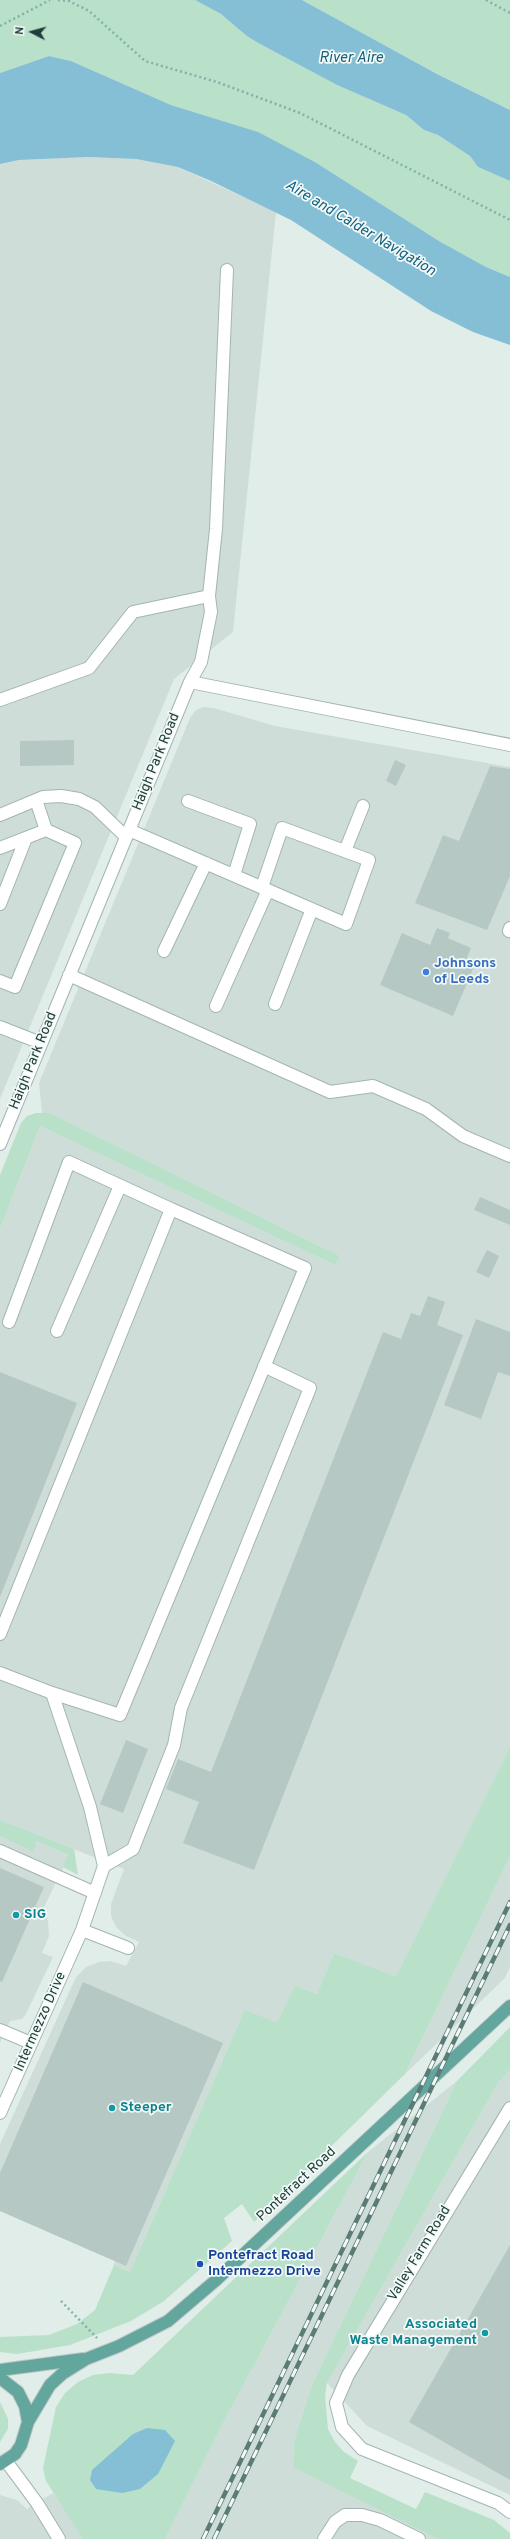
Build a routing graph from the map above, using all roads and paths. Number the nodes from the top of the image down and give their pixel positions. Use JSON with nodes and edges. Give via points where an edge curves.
{"nodes":[{"id":1,"x":50,"y":0,"type":"edge"},
{"id":2,"x":58,"y":0,"type":"edge"},
{"id":3,"x":486,"y":0,"type":"edge"},
{"id":4,"x":510,"y":13,"type":"edge"},
{"id":5,"x":0,"y":26,"type":"edge"},
{"id":6,"x":510,"y":220,"type":"edge"},
{"id":7,"x":227,"y":270,"type":"dead end"},
{"id":8,"x":209,"y":596,"type":"junction"},
{"id":9,"x":190,"y":682,"type":"junction"},
{"id":10,"x":0,"y":700,"type":"edge"},
{"id":11,"x":510,"y":746,"type":"edge"},
{"id":12,"x":36,"y":800,"type":"junction"},
{"id":13,"x":188,"y":801,"type":"dead end"},
{"id":14,"x":363,"y":806,"type":"dead end"},
{"id":15,"x":0,"y":815,"type":"edge"},
{"id":16,"x":46,"y":830,"type":"junction"},
{"id":17,"x":128,"y":833,"type":"junction"},
{"id":18,"x":26,"y":838,"type":"junction"},
{"id":19,"x":0,"y":848,"type":"edge"},
{"id":20,"x":345,"y":851,"type":"junction"},
{"id":21,"x":206,"y":863,"type":"junction"},
{"id":22,"x":234,"y":875,"type":"junction"},
{"id":23,"x":265,"y":888,"type":"junction"},
{"id":24,"x":0,"y":904,"type":"edge"},
{"id":25,"x":312,"y":909,"type":"junction"},
{"id":26,"x":164,"y":952,"type":"dead end"},
{"id":27,"x":69,"y":975,"type":"junction"},
{"id":28,"x":0,"y":982,"type":"edge"},
{"id":29,"x":275,"y":1004,"type":"dead end"},
{"id":30,"x":216,"y":1006,"type":"dead end"},
{"id":31,"x":0,"y":1027,"type":"edge"},
{"id":32,"x":41,"y":1043,"type":"junction"},
{"id":33,"x":0,"y":1144,"type":"edge"},
{"id":34,"x":510,"y":1156,"type":"edge"},
{"id":35,"x":120,"y":1186,"type":"junction"},
{"id":36,"x":171,"y":1209,"type":"junction"},
{"id":37,"x":9,"y":1322,"type":"dead end"},
{"id":38,"x":57,"y":1331,"type":"dead end"},
{"id":39,"x":264,"y":1366,"type":"junction"},
{"id":40,"x":0,"y":1634,"type":"edge"},
{"id":41,"x":0,"y":1674,"type":"edge"},
{"id":42,"x":52,"y":1693,"type":"junction"},
{"id":43,"x":0,"y":1851,"type":"edge"},
{"id":44,"x":104,"y":1866,"type":"junction"},
{"id":45,"x":95,"y":1893,"type":"junction"},
{"id":46,"x":82,"y":1930,"type":"junction"},
{"id":47,"x":128,"y":1948,"type":"dead end"},
{"id":48,"x":510,"y":2006,"type":"edge"},
{"id":49,"x":0,"y":2030,"type":"edge"},
{"id":50,"x":31,"y":2043,"type":"junction"},
{"id":51,"x":510,"y":2108,"type":"edge"},
{"id":52,"x":0,"y":2113,"type":"edge"},
{"id":53,"x":61,"y":2301,"type":"dead end"},
{"id":54,"x":109,"y":2350,"type":"junction"},
{"id":55,"x":86,"y":2359,"type":"junction"},
{"id":56,"x":0,"y":2370,"type":"edge"},
{"id":57,"x":0,"y":2378,"type":"edge"},
{"id":58,"x":28,"y":2422,"type":"junction"},
{"id":59,"x":3,"y":2463,"type":"edge"},
{"id":60,"x":510,"y":2512,"type":"edge"},
{"id":61,"x":59,"y":2539,"type":"edge"},
{"id":62,"x":324,"y":2539,"type":"edge"},
{"id":63,"x":419,"y":2539,"type":"edge"}],
"edges":[{"from":1,"to":5,"type":"path"},
{"from":2,"to":6,"type":"path","via":[[69,1],[89,11],[145,61],[217,82],[300,113]]},
{"from":3,"to":4,"type":"path"},
{"from":7,"to":8,"type":"street","name":"Haigh Park Road","via":[[216,529]]},
{"from":8,"to":9,"type":"street","name":"Haigh Park Road","via":[[211,612],[208,635],[201,662]]},
{"from":8,"to":10,"type":"street","via":[[134,612],[88,668]]},
{"from":9,"to":11,"type":"street"},
{"from":9,"to":17,"type":"street","name":"Haigh Park Road"},
{"from":12,"to":15,"type":"street"},
{"from":12,"to":16,"type":"street"},
{"from":12,"to":17,"type":"street","via":[[61,796],[79,799],[95,807]]},
{"from":13,"to":22,"type":"street","via":[[250,824]]},
{"from":14,"to":20,"type":"street"},
{"from":16,"to":18,"type":"street"},
{"from":16,"to":28,"type":"street","via":[[75,843],[15,987]]},
{"from":17,"to":21,"type":"street"},
{"from":17,"to":27,"type":"street","name":"Haigh Park Road"},
{"from":18,"to":19,"type":"street"},
{"from":18,"to":24,"type":"street"},
{"from":20,"to":23,"type":"street","via":[[282,828]]},
{"from":20,"to":25,"type":"street","via":[[368,860],[346,924]]},
{"from":21,"to":22,"type":"street"},
{"from":21,"to":26,"type":"street"},
{"from":22,"to":23,"type":"street"},
{"from":23,"to":25,"type":"street"},
{"from":23,"to":30,"type":"street"},
{"from":25,"to":29,"type":"street"},
{"from":27,"to":32,"type":"street","name":"Haigh Park Road"},
{"from":27,"to":34,"type":"street","via":[[330,1092],[373,1086],[426,1109],[463,1136]]},
{"from":31,"to":32,"type":"street"},
{"from":32,"to":33,"type":"street","name":"Haigh Park Road"},
{"from":35,"to":36,"type":"street"},
{"from":35,"to":37,"type":"street","via":[[69,1162]]},
{"from":35,"to":38,"type":"street"},
{"from":36,"to":39,"type":"street","via":[[305,1268]]},
{"from":36,"to":40,"type":"street"},
{"from":39,"to":42,"type":"street","via":[[120,1715]]},
{"from":39,"to":44,"type":"street","via":[[310,1388],[181,1708],[174,1745],[133,1849]]},
{"from":41,"to":42,"type":"street"},
{"from":42,"to":44,"type":"street","via":[[90,1807]]},
{"from":43,"to":45,"type":"street"},
{"from":44,"to":45,"type":"street","name":"Intermezzo Drive"},
{"from":45,"to":46,"type":"street","name":"Intermezzo Drive"},
{"from":46,"to":47,"type":"street"},
{"from":46,"to":50,"type":"street","name":"Intermezzo Drive"},
{"from":48,"to":54,"type":"main road","name":"Pontefract Road","via":[[215,2281],[168,2321]]},
{"from":49,"to":50,"type":"street"},
{"from":50,"to":52,"type":"street","name":"Intermezzo Drive"},
{"from":51,"to":60,"type":"street","name":"Valley Farm Road","via":[[348,2375],[336,2403],[342,2427],[362,2449],[498,2503]]},
{"from":53,"to":54,"type":"path"},
{"from":54,"to":55,"type":"main road","name":"Pontefract Road"},
{"from":55,"to":56,"type":"main road","name":"Pontefract Road"},
{"from":55,"to":58,"type":"main road","name":"Pontefract Road","via":[[50,2385]]},
{"from":57,"to":58,"type":"main road","via":[[18,2392],[26,2406]]},
{"from":58,"to":59,"type":"main road","via":[[22,2445]]},
{"from":59,"to":61,"type":"street","via":[[37,2503]]},
{"from":62,"to":63,"type":"street","via":[[335,2522],[346,2515],[362,2514]]}]}
